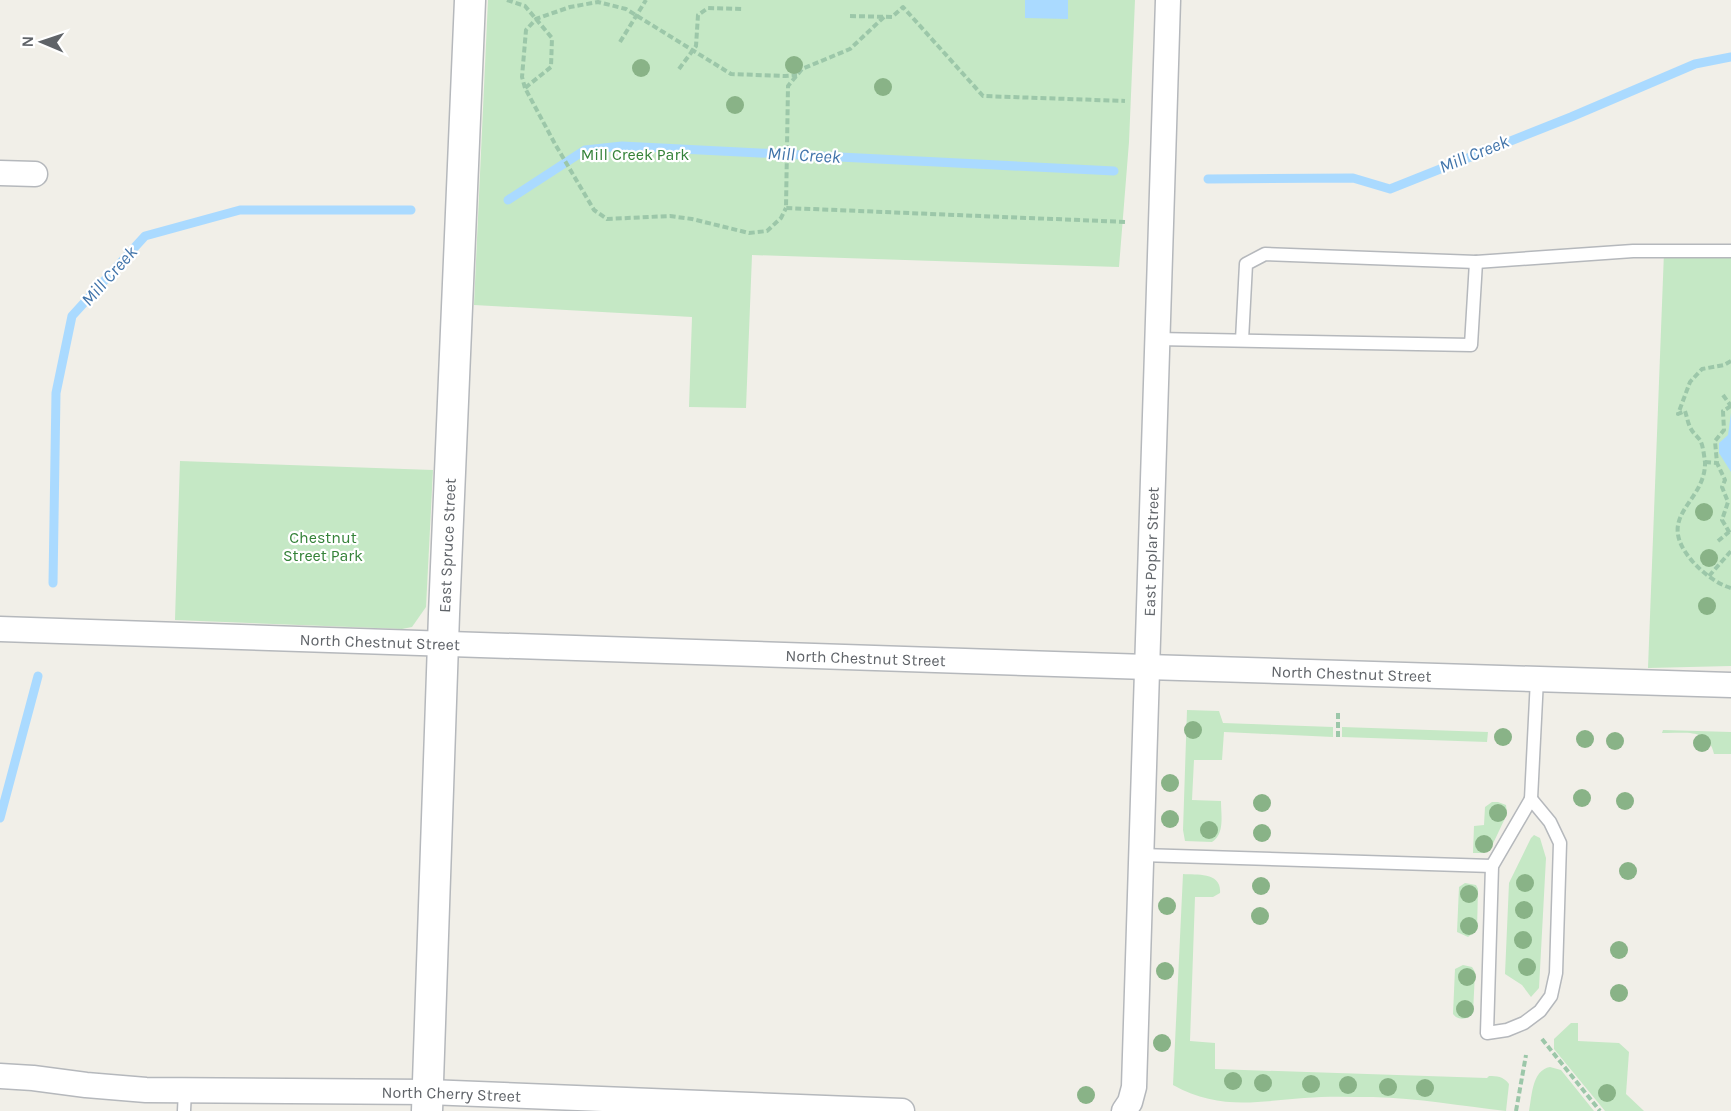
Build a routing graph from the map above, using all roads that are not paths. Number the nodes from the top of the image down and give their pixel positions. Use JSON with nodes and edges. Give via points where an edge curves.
{"nodes":[{"id":1,"x":470,"y":0,"type":"edge"},
{"id":2,"x":1168,"y":0,"type":"edge"},
{"id":3,"x":0,"y":173,"type":"edge"},
{"id":4,"x":35,"y":174,"type":"dead end"},
{"id":5,"x":1731,"y":251,"type":"edge"},
{"id":6,"x":1476,"y":262,"type":"junction"},
{"id":7,"x":1157,"y":339,"type":"junction"},
{"id":8,"x":1242,"y":340,"type":"junction"},
{"id":9,"x":0,"y":629,"type":"edge"},
{"id":10,"x":443,"y":644,"type":"junction"},
{"id":11,"x":1147,"y":667,"type":"junction"},
{"id":12,"x":1537,"y":679,"type":"junction"},
{"id":13,"x":1731,"y":685,"type":"edge"},
{"id":14,"x":1531,"y":799,"type":"junction"},
{"id":15,"x":1141,"y":855,"type":"junction"},
{"id":16,"x":1492,"y":866,"type":"junction"},
{"id":17,"x":0,"y":1076,"type":"edge"},
{"id":18,"x":184,"y":1101,"type":"edge"},
{"id":19,"x":427,"y":1102,"type":"edge"},
{"id":20,"x":699,"y":1106,"type":"edge"},
{"id":21,"x":1127,"y":1106,"type":"edge"},
{"id":22,"x":902,"y":1111,"type":"edge"}],
"edges":[{"from":1,"to":10,"type":"street","name":"East Spruce Street"},
{"from":2,"to":7,"type":"street","name":"East Poplar Street"},
{"from":3,"to":4,"type":"street"},
{"from":5,"to":6,"type":"lane","via":[[1633,251]]},
{"from":6,"to":8,"type":"lane","via":[[1265,254],[1246,264]]},
{"from":6,"to":8,"type":"lane","via":[[1471,345]]},
{"from":7,"to":8,"type":"lane"},
{"from":7,"to":11,"type":"street","name":"East Poplar Street"},
{"from":9,"to":10,"type":"street","name":"North Chestnut Street"},
{"from":10,"to":11,"type":"street","name":"North Chestnut Street"},
{"from":10,"to":19,"type":"street","name":"East Spruce Street"},
{"from":11,"to":12,"type":"street","name":"North Chestnut Street"},
{"from":11,"to":15,"type":"street","name":"East Poplar Street"},
{"from":12,"to":13,"type":"street","name":"North Chestnut Street"},
{"from":12,"to":14,"type":"lane"},
{"from":14,"to":16,"type":"lane"},
{"from":14,"to":16,"type":"lane","via":[[1550,822],[1560,843],[1556,973],[1551,996],[1540,1011],[1507,1030],[1486,1033]]},
{"from":15,"to":16,"type":"lane"},
{"from":15,"to":21,"type":"street","name":"East Poplar Street","via":[[1134,1087]]},
{"from":17,"to":18,"type":"street","name":"North Cherry Street","via":[[126,1089]]},
{"from":18,"to":19,"type":"street","name":"North Cherry Street"},
{"from":19,"to":20,"type":"street","name":"North Cherry Street"},
{"from":20,"to":22,"type":"street","name":"North Cherry Street"}]}
